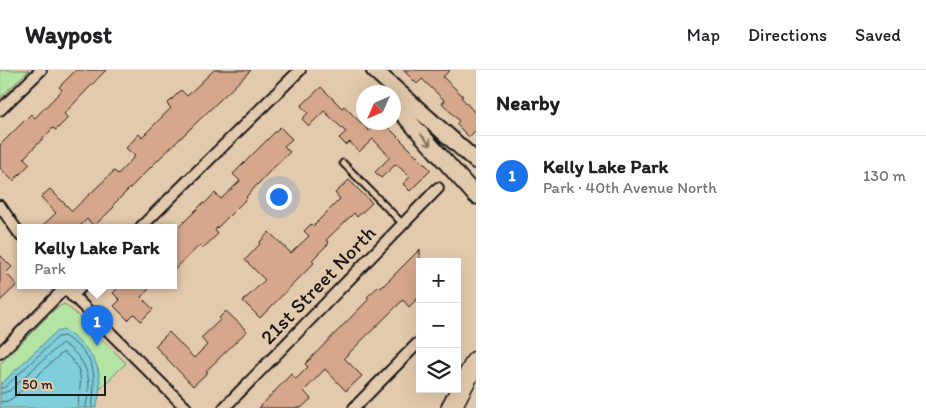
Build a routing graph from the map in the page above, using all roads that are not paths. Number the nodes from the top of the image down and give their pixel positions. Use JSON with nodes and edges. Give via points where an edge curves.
{"nodes":[{"id":1,"x":41,"y":70,"type":"edge"},
{"id":2,"x":300,"y":70,"type":"edge"},
{"id":3,"x":365,"y":70,"type":"edge"},
{"id":4,"x":374,"y":70,"type":"edge"},
{"id":5,"x":378,"y":85,"type":"edge"},
{"id":6,"x":0,"y":110,"type":"edge"},
{"id":7,"x":401,"y":111,"type":"edge"},
{"id":8,"x":476,"y":161,"type":"edge"},
{"id":9,"x":343,"y":163,"type":"dead end"},
{"id":10,"x":438,"y":188,"type":"dead end"},
{"id":11,"x":476,"y":196,"type":"edge"},
{"id":12,"x":0,"y":206,"type":"edge"},
{"id":13,"x":144,"y":224,"type":"edge"},
{"id":14,"x":403,"y":225,"type":"junction"},
{"id":15,"x":17,"y":230,"type":"edge"},
{"id":16,"x":66,"y":290,"type":"edge"},
{"id":17,"x":416,"y":345,"type":"edge"},
{"id":18,"x":476,"y":347,"type":"edge"},
{"id":19,"x":0,"y":354,"type":"edge"},
{"id":20,"x":476,"y":361,"type":"edge"},
{"id":21,"x":461,"y":387,"type":"edge"},
{"id":22,"x":461,"y":388,"type":"edge"},
{"id":23,"x":458,"y":393,"type":"edge"},
{"id":24,"x":186,"y":408,"type":"edge"},
{"id":25,"x":224,"y":408,"type":"edge"},
{"id":26,"x":354,"y":408,"type":"edge"},
{"id":27,"x":451,"y":408,"type":"edge"}],
"edges":[{"from":1,"to":6,"type":"street"},
{"from":2,"to":13,"type":"street"},
{"from":3,"to":5,"type":"main road"},
{"from":4,"to":8,"type":"main road"},
{"from":7,"to":11,"type":"main road","one_way":true},
{"from":9,"to":14,"type":"lane"},
{"from":10,"to":14,"type":"street","name":"21st Street North"},
{"from":12,"to":15,"type":"street"},
{"from":14,"to":25,"type":"street","name":"21st Street North"},
{"from":16,"to":19,"type":"street"},
{"from":16,"to":24,"type":"street"},
{"from":17,"to":26,"type":"street"},
{"from":18,"to":21,"type":"highway"},
{"from":20,"to":22,"type":"highway"},
{"from":23,"to":27,"type":"highway"}]}
